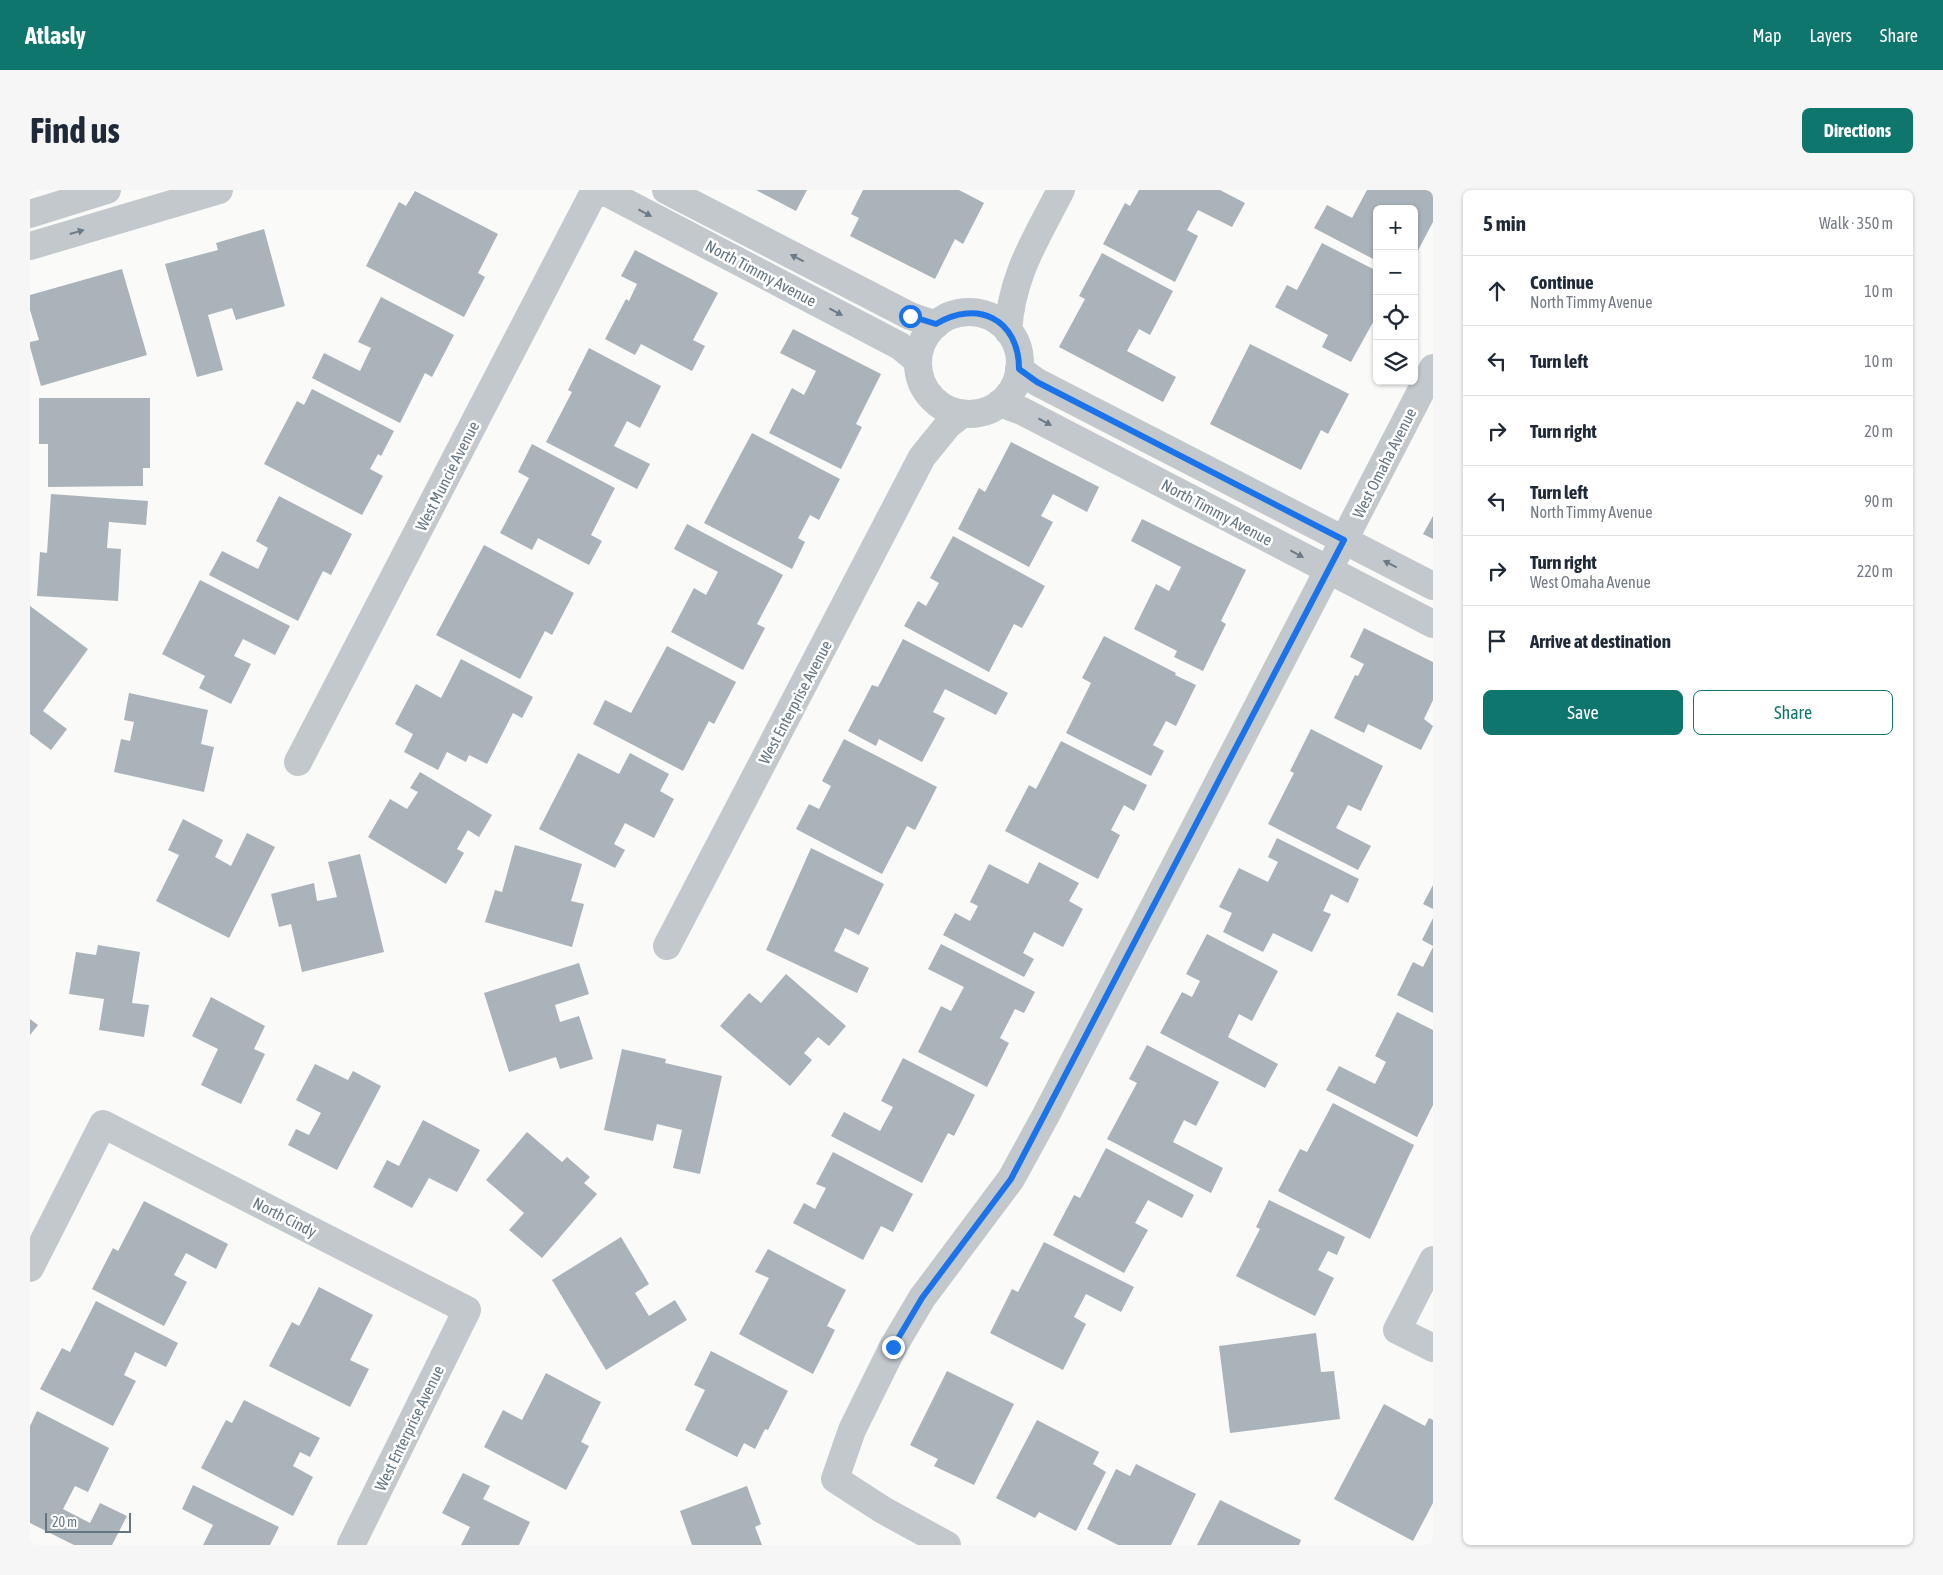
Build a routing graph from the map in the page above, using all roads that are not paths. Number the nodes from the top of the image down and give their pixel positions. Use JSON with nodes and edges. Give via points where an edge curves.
{"nodes":[{"id":1,"x":107,"y":190,"type":"edge"},
{"id":2,"x":219,"y":190,"type":"edge"},
{"id":3,"x":595,"y":190,"type":"edge"},
{"id":4,"x":602,"y":190,"type":"edge"},
{"id":5,"x":666,"y":190,"type":"edge"},
{"id":6,"x":1061,"y":190,"type":"edge"},
{"id":7,"x":30,"y":214,"type":"edge"},
{"id":8,"x":30,"y":246,"type":"edge"},
{"id":9,"x":1019,"y":272,"type":"junction"},
{"id":10,"x":976,"y":313,"type":"junction"},
{"id":11,"x":936,"y":324,"type":"junction"},
{"id":12,"x":1008,"y":331,"type":"junction"},
{"id":13,"x":918,"y":361,"type":"junction"},
{"id":14,"x":1433,"y":368,"type":"edge"},
{"id":15,"x":1019,"y":369,"type":"junction"},
{"id":16,"x":933,"y":400,"type":"junction"},
{"id":17,"x":1000,"y":403,"type":"junction"},
{"id":18,"x":962,"y":414,"type":"junction"},
{"id":19,"x":922,"y":457,"type":"junction"},
{"id":20,"x":1344,"y":540,"type":"junction"},
{"id":21,"x":1328,"y":570,"type":"junction"},
{"id":22,"x":1433,"y":586,"type":"edge"},
{"id":23,"x":1433,"y":624,"type":"edge"},
{"id":24,"x":298,"y":762,"type":"dead end"},
{"id":25,"x":667,"y":946,"type":"dead end"},
{"id":26,"x":1433,"y":1260,"type":"edge"},
{"id":27,"x":30,"y":1268,"type":"edge"},
{"id":28,"x":467,"y":1310,"type":"joint"},
{"id":29,"x":1433,"y":1348,"type":"edge"},
{"id":30,"x":351,"y":1545,"type":"edge"},
{"id":31,"x":947,"y":1545,"type":"edge"}],
"edges":[{"from":1,"to":7,"type":"street"},
{"from":8,"to":2,"type":"street","one_way":true},
{"from":3,"to":24,"type":"street","name":"West Muncie Avenue"},
{"from":4,"to":13,"type":"street","name":"North Timmy Avenue","one_way":true,"via":[[900,346]]},
{"from":11,"to":5,"type":"street","name":"North Timmy Avenue","one_way":true,"via":[[910,316]]},
{"from":6,"to":9,"type":"street"},
{"from":9,"to":10,"type":"street","via":[[991,303]]},
{"from":9,"to":12,"type":"street"},
{"from":10,"to":11,"type":"street","via":[[962,313]]},
{"from":10,"to":12,"type":"street","via":[[988,316]]},
{"from":11,"to":13,"type":"street","via":[[920,347]]},
{"from":12,"to":15,"type":"street","via":[[1019,355]]},
{"from":13,"to":16,"type":"street","via":[[919,375]]},
{"from":14,"to":20,"type":"street","name":"West Omaha Avenue"},
{"from":15,"to":17,"type":"street","via":[[1010,394]]},
{"from":15,"to":20,"type":"street","name":"North Timmy Avenue","via":[[1037,382]]},
{"from":16,"to":18,"type":"street"},
{"from":16,"to":19,"type":"street","name":"West Enterprise Avenue"},
{"from":17,"to":18,"type":"street","via":[[975,414]]},
{"from":17,"to":21,"type":"street","name":"North Timmy Avenue","one_way":true,"via":[[1022,410]]},
{"from":18,"to":19,"type":"street","name":"West Enterprise Avenue","via":[[948,425]]},
{"from":19,"to":25,"type":"street","name":"West Enterprise Avenue"},
{"from":20,"to":21,"type":"street","name":"West Omaha Avenue"},
{"from":22,"to":20,"type":"street","name":"North Timmy Avenue","one_way":true},
{"from":21,"to":23,"type":"street","name":"North Timmy Avenue"},
{"from":21,"to":31,"type":"street","name":"West Omaha Avenue","via":[[1011,1179],[922,1298],[893,1347],[852,1430],[835,1479]]},
{"from":26,"to":29,"type":"street","via":[[1397,1330]]},
{"from":27,"to":28,"type":"street","name":"North Cindy","via":[[103,1124]]},
{"from":28,"to":30,"type":"street","name":"West Enterprise Avenue"}]}
